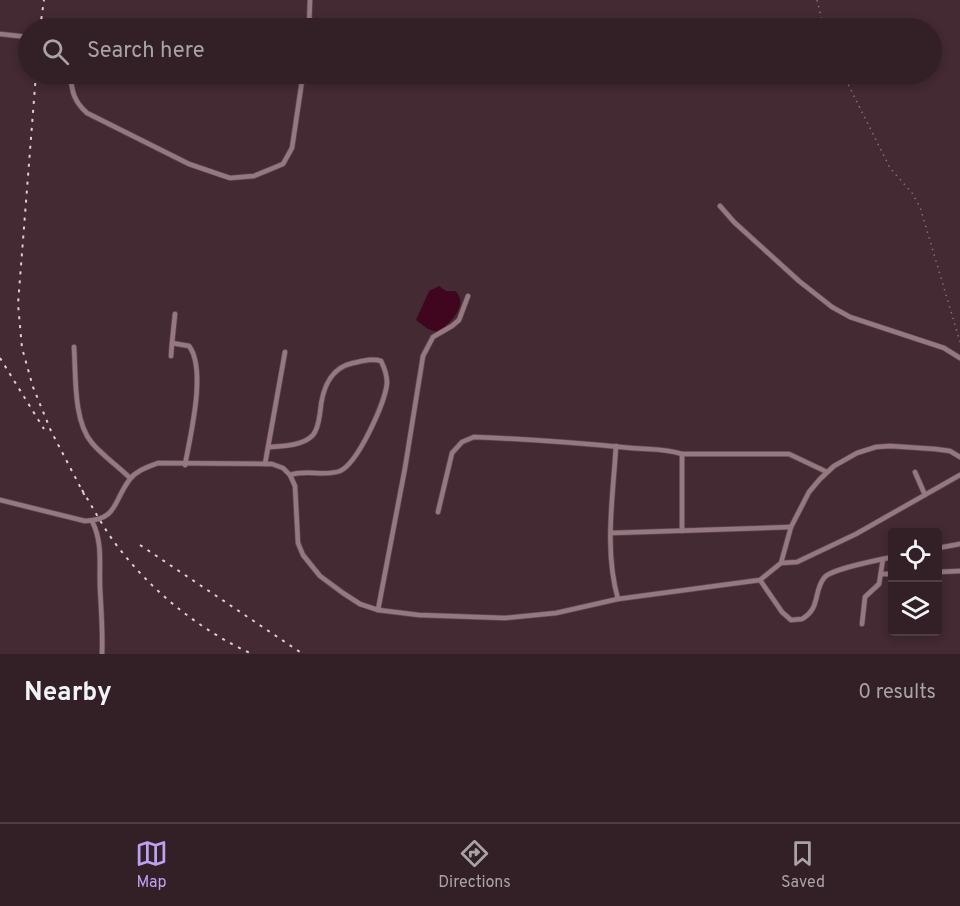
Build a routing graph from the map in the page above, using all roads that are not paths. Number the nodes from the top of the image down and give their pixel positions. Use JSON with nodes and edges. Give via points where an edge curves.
{"nodes":[{"id":1,"x":310,"y":0,"type":"edge"},
{"id":2,"x":309,"y":18,"type":"edge"},
{"id":3,"x":0,"y":34,"type":"edge"},
{"id":4,"x":18,"y":36,"type":"edge"},
{"id":5,"x":71,"y":84,"type":"edge"},
{"id":6,"x":302,"y":84,"type":"edge"},
{"id":7,"x":720,"y":206,"type":"dead end"},
{"id":8,"x":468,"y":296,"type":"dead end"},
{"id":9,"x":175,"y":314,"type":"dead end"},
{"id":10,"x":172,"y":343,"type":"junction"},
{"id":11,"x":74,"y":347,"type":"dead end"},
{"id":12,"x":285,"y":352,"type":"dead end"},
{"id":13,"x":171,"y":357,"type":"dead end"},
{"id":14,"x":960,"y":358,"type":"edge"},
{"id":15,"x":616,"y":446,"type":"junction"},
{"id":16,"x":268,"y":447,"type":"junction"},
{"id":17,"x":681,"y":453,"type":"junction"},
{"id":18,"x":960,"y":457,"type":"edge"},
{"id":19,"x":266,"y":464,"type":"junction"},
{"id":20,"x":184,"y":465,"type":"junction"},
{"id":21,"x":828,"y":472,"type":"junction"},
{"id":22,"x":915,"y":472,"type":"dead end"},
{"id":23,"x":290,"y":475,"type":"junction"},
{"id":24,"x":960,"y":475,"type":"edge"},
{"id":25,"x":130,"y":478,"type":"junction"},
{"id":26,"x":926,"y":495,"type":"junction"},
{"id":27,"x":0,"y":500,"type":"edge"},
{"id":28,"x":438,"y":512,"type":"dead end"},
{"id":29,"x":92,"y":521,"type":"junction"},
{"id":30,"x":791,"y":527,"type":"junction"},
{"id":31,"x":682,"y":531,"type":"junction"},
{"id":32,"x":611,"y":533,"type":"junction"},
{"id":33,"x":960,"y":544,"type":"edge"},
{"id":34,"x":942,"y":548,"type":"edge"},
{"id":35,"x":888,"y":558,"type":"edge"},
{"id":36,"x":883,"y":559,"type":"junction"},
{"id":37,"x":781,"y":563,"type":"junction"},
{"id":38,"x":960,"y":571,"type":"edge"},
{"id":39,"x":942,"y":572,"type":"edge"},
{"id":40,"x":881,"y":574,"type":"junction"},
{"id":41,"x":888,"y":574,"type":"edge"},
{"id":42,"x":760,"y":580,"type":"junction"},
{"id":43,"x":618,"y":599,"type":"junction"},
{"id":44,"x":378,"y":610,"type":"junction"},
{"id":45,"x":862,"y":624,"type":"dead end"},
{"id":46,"x":102,"y":654,"type":"edge"}],
"edges":[{"from":1,"to":2,"type":"lane"},
{"from":3,"to":4,"type":"lane"},
{"from":5,"to":6,"type":"lane","via":[[78,105],[87,113],[189,164],[230,178],[254,176],[283,164],[292,148]]},
{"from":7,"to":14,"type":"lane","via":[[832,307],[850,317],[944,348]]},
{"from":8,"to":44,"type":"lane","via":[[459,320],[433,337],[423,356]]},
{"from":9,"to":10,"type":"lane"},
{"from":10,"to":13,"type":"lane"},
{"from":10,"to":20,"type":"lane","via":[[189,346],[196,367],[196,392]]},
{"from":11,"to":25,"type":"lane","via":[[83,429],[91,442]]},
{"from":12,"to":16,"type":"lane"},
{"from":15,"to":17,"type":"lane"},
{"from":15,"to":28,"type":"lane","via":[[474,437],[462,442],[452,453]]},
{"from":15,"to":32,"type":"lane"},
{"from":16,"to":19,"type":"lane"},
{"from":16,"to":23,"type":"lane","via":[[306,441],[314,434],[321,398],[337,369],[366,360],[381,361],[387,382],[383,396],[369,434],[351,462],[332,473],[300,471]]},
{"from":17,"to":21,"type":"lane","via":[[789,454]]},
{"from":17,"to":31,"type":"lane"},
{"from":18,"to":21,"type":"lane","via":[[935,449],[876,447],[857,453]]},
{"from":19,"to":20,"type":"lane"},
{"from":19,"to":23,"type":"lane","via":[[283,468]]},
{"from":20,"to":25,"type":"lane","via":[[158,463]]},
{"from":21,"to":30,"type":"lane","via":[[809,492]]},
{"from":22,"to":26,"type":"lane"},
{"from":23,"to":44,"type":"lane","via":[[295,486],[298,543],[303,555],[320,576],[360,604]]},
{"from":24,"to":26,"type":"lane"},
{"from":25,"to":29,"type":"lane","via":[[113,510]]},
{"from":26,"to":37,"type":"lane","via":[[797,562]]},
{"from":27,"to":29,"type":"lane"},
{"from":29,"to":46,"type":"lane","via":[[100,548]]},
{"from":30,"to":31,"type":"lane"},
{"from":30,"to":37,"type":"lane"},
{"from":31,"to":32,"type":"lane"},
{"from":32,"to":43,"type":"lane","via":[[612,580]]},
{"from":33,"to":34,"type":"lane"},
{"from":35,"to":36,"type":"lane"},
{"from":36,"to":40,"type":"lane"},
{"from":36,"to":42,"type":"lane","via":[[826,575],[814,609],[802,619],[791,620],[782,612]]},
{"from":37,"to":42,"type":"lane"},
{"from":38,"to":39,"type":"lane"},
{"from":40,"to":41,"type":"lane"},
{"from":40,"to":45,"type":"lane","via":[[879,584],[866,597]]},
{"from":42,"to":43,"type":"lane"},
{"from":43,"to":44,"type":"lane","via":[[556,613],[505,618]]}]}
